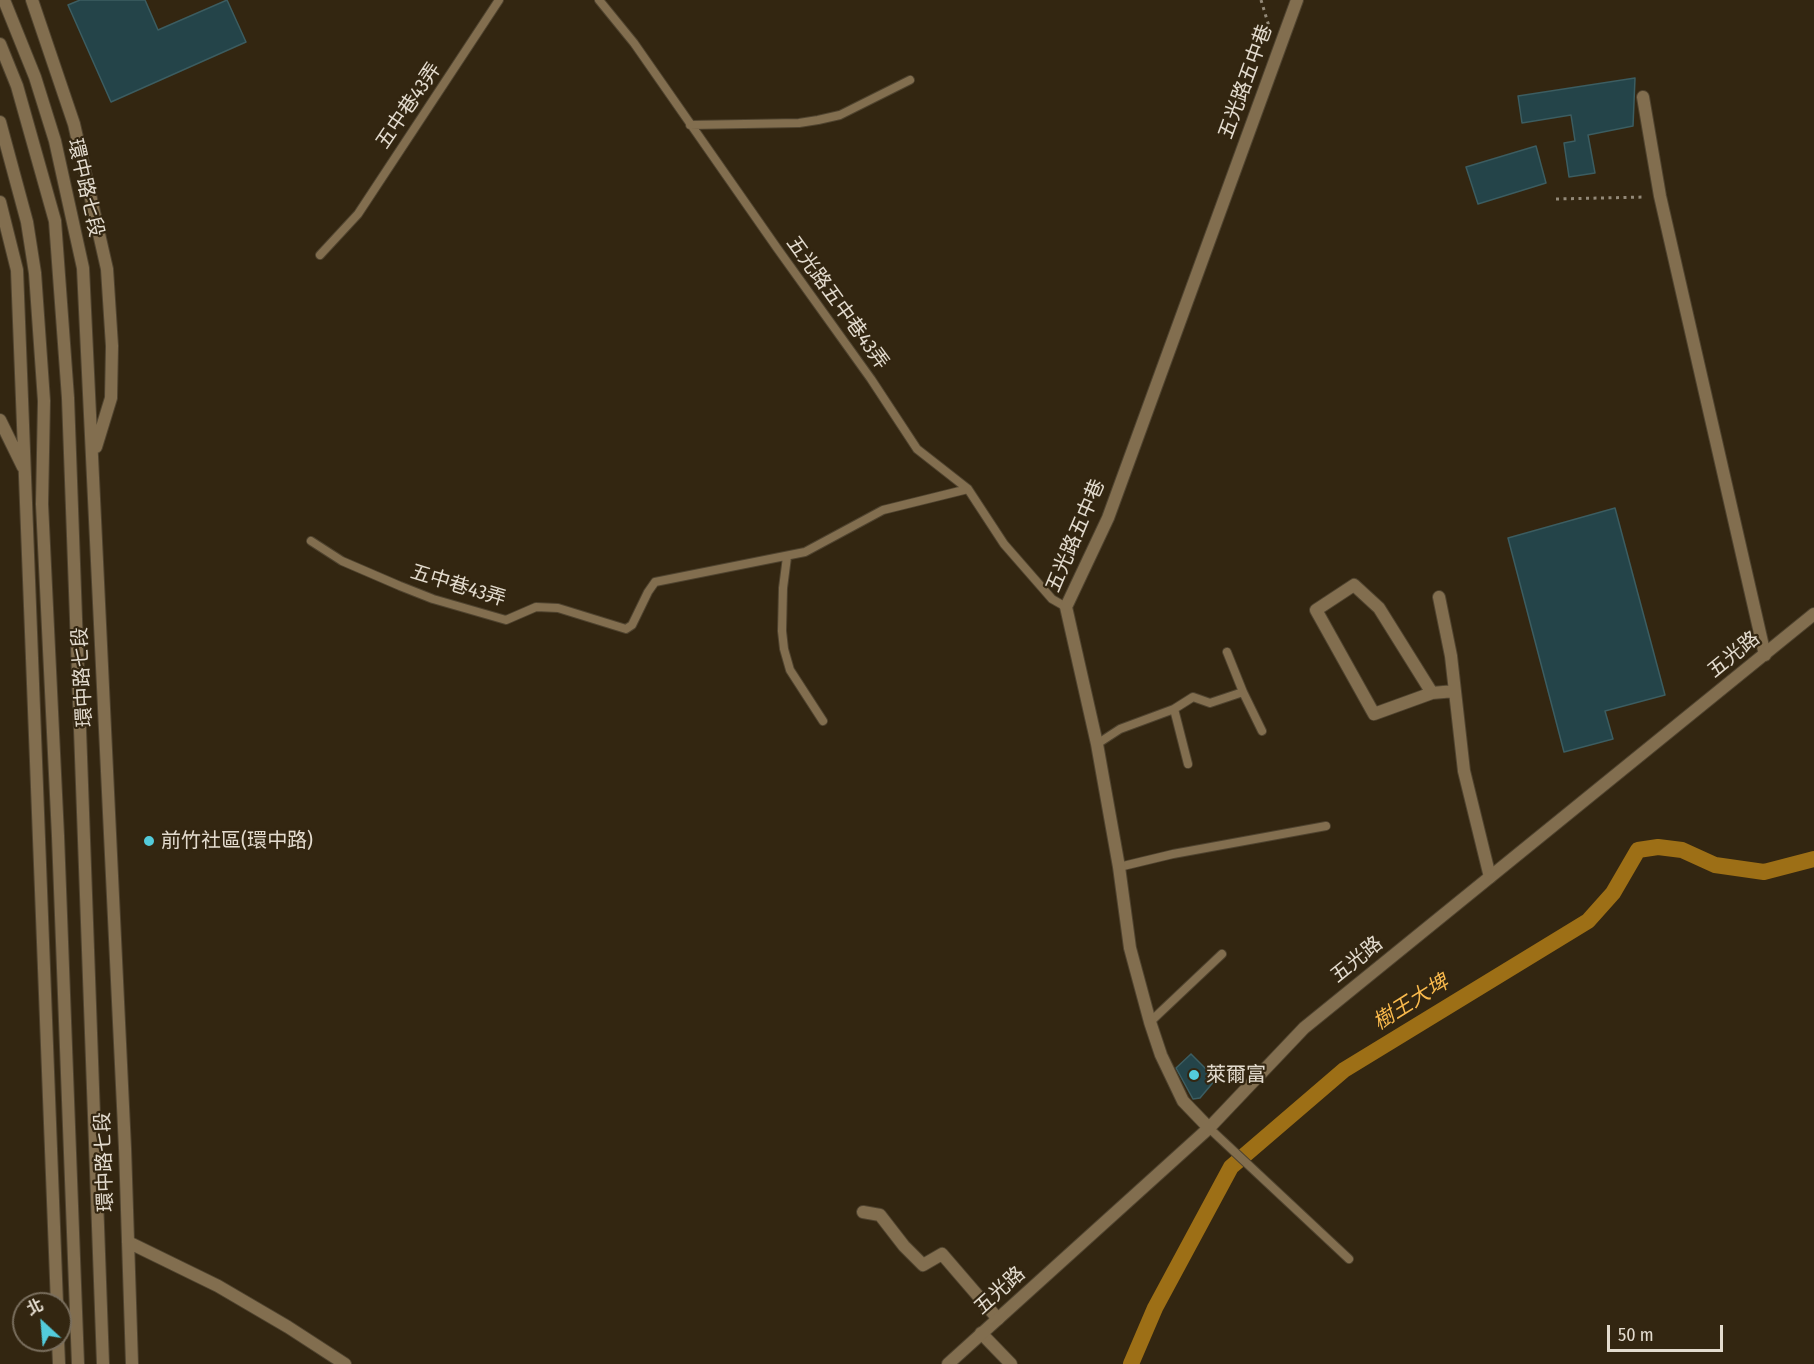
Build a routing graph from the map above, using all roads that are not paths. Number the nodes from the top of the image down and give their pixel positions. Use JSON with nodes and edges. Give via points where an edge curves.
{"nodes":[{"id":1,"x":4,"y":0,"type":"edge"},
{"id":2,"x":32,"y":0,"type":"edge"},
{"id":3,"x":499,"y":0,"type":"edge"},
{"id":4,"x":599,"y":0,"type":"edge"},
{"id":5,"x":1297,"y":0,"type":"edge"},
{"id":6,"x":0,"y":44,"type":"edge"},
{"id":7,"x":910,"y":80,"type":"dead end"},
{"id":8,"x":1643,"y":97,"type":"dead end"},
{"id":9,"x":0,"y":122,"type":"edge"},
{"id":10,"x":690,"y":125,"type":"junction"},
{"id":11,"x":0,"y":202,"type":"edge"},
{"id":12,"x":320,"y":255,"type":"dead end"},
{"id":13,"x":0,"y":420,"type":"edge"},
{"id":14,"x":92,"y":460,"type":"junction"},
{"id":15,"x":26,"y":474,"type":"junction"},
{"id":16,"x":968,"y":489,"type":"junction"},
{"id":17,"x":311,"y":541,"type":"dead end"},
{"id":18,"x":787,"y":557,"type":"junction"},
{"id":19,"x":1439,"y":597,"type":"dead end"},
{"id":20,"x":1066,"y":607,"type":"junction"},
{"id":21,"x":1814,"y":614,"type":"edge"},
{"id":22,"x":1227,"y":652,"type":"dead end"},
{"id":23,"x":1766,"y":655,"type":"junction"},
{"id":24,"x":1455,"y":691,"type":"junction"},
{"id":25,"x":1243,"y":692,"type":"junction"},
{"id":26,"x":1432,"y":693,"type":"junction"},
{"id":27,"x":1174,"y":709,"type":"junction"},
{"id":28,"x":823,"y":721,"type":"dead end"},
{"id":29,"x":1262,"y":731,"type":"dead end"},
{"id":30,"x":1097,"y":744,"type":"junction"},
{"id":31,"x":1188,"y":764,"type":"dead end"},
{"id":32,"x":1326,"y":826,"type":"dead end"},
{"id":33,"x":1119,"y":867,"type":"junction"},
{"id":34,"x":1490,"y":877,"type":"junction"},
{"id":35,"x":1222,"y":954,"type":"dead end"},
{"id":36,"x":1150,"y":1022,"type":"junction"},
{"id":37,"x":1209,"y":1128,"type":"junction"},
{"id":38,"x":863,"y":1212,"type":"dead end"},
{"id":39,"x":128,"y":1242,"type":"junction"},
{"id":40,"x":1349,"y":1259,"type":"dead end"},
{"id":41,"x":57,"y":1292,"type":"edge"},
{"id":42,"x":998,"y":1319,"type":"junction"},
{"id":43,"x":981,"y":1334,"type":"junction"},
{"id":44,"x":78,"y":1364,"type":"edge"},
{"id":45,"x":103,"y":1364,"type":"edge"},
{"id":46,"x":132,"y":1364,"type":"edge"},
{"id":47,"x":345,"y":1364,"type":"edge"},
{"id":48,"x":948,"y":1364,"type":"edge"},
{"id":49,"x":1011,"y":1364,"type":"edge"}],
"edges":[{"from":1,"to":14,"type":"street","name":"環中路七段","via":[[55,141],[83,268]]},
{"from":2,"to":14,"type":"street","via":[[74,124],[107,269],[111,398]]},
{"from":3,"to":12,"type":"lane","name":"五中巷43弄","via":[[358,214]]},
{"from":4,"to":10,"type":"lane","name":"五光路五中巷43弄"},
{"from":5,"to":20,"type":"street","name":"五光路五中巷","via":[[1108,518]]},
{"from":6,"to":45,"type":"street","name":"環中路七段","via":[[17,86],[55,221],[68,398]]},
{"from":7,"to":10,"type":"lane","via":[[840,115],[818,120]]},
{"from":8,"to":23,"type":"street","via":[[1660,196]]},
{"from":9,"to":44,"type":"street","name":"環中路七段","via":[[29,232],[44,400],[42,504]]},
{"from":10,"to":16,"type":"lane","name":"五光路五中巷43弄","via":[[872,379],[917,449]]},
{"from":11,"to":15,"type":"street","via":[[17,270]]},
{"from":13,"to":15,"type":"street"},
{"from":14,"to":39,"type":"street","name":"環中路七段"},
{"from":15,"to":41,"type":"street"},
{"from":16,"to":18,"type":"lane","name":"五中巷43弄","via":[[884,510],[805,552]]},
{"from":16,"to":20,"type":"lane","name":"五光路五中巷43弄","via":[[1004,544],[1052,599]]},
{"from":17,"to":18,"type":"lane","name":"五中巷43弄","via":[[342,561],[399,586],[500,619],[536,607],[558,608],[626,630],[655,582]]},
{"from":18,"to":28,"type":"lane","via":[[784,649],[790,670]]},
{"from":19,"to":24,"type":"street"},
{"from":20,"to":30,"type":"street","name":"五光路五中巷"},
{"from":21,"to":23,"type":"street","name":"五光路"},
{"from":22,"to":25,"type":"lane"},
{"from":23,"to":34,"type":"street","name":"五光路"},
{"from":24,"to":26,"type":"street"},
{"from":24,"to":34,"type":"street","via":[[1464,771]]},
{"from":25,"to":27,"type":"lane","via":[[1210,703],[1193,697]]},
{"from":25,"to":29,"type":"lane"},
{"from":26,"to":26,"type":"street","via":[[1379,608],[1354,585],[1316,610],[1374,714]]},
{"from":27,"to":30,"type":"lane","via":[[1120,729]]},
{"from":27,"to":31,"type":"lane"},
{"from":30,"to":33,"type":"street","name":"五光路五中巷"},
{"from":32,"to":33,"type":"lane"},
{"from":33,"to":36,"type":"street","name":"五光路五中巷","via":[[1131,948]]},
{"from":34,"to":37,"type":"street","name":"五光路","via":[[1304,1028]]},
{"from":35,"to":36,"type":"lane"},
{"from":36,"to":37,"type":"street","name":"五光路五中巷","via":[[1183,1101]]},
{"from":37,"to":40,"type":"lane"},
{"from":37,"to":42,"type":"street","name":"五光路"},
{"from":38,"to":42,"type":"street","via":[[880,1215],[923,1265],[942,1254]]},
{"from":39,"to":46,"type":"street","name":"環中路七段"},
{"from":39,"to":47,"type":"street","via":[[218,1286]]},
{"from":42,"to":43,"type":"street","name":"五光路"},
{"from":43,"to":48,"type":"street","name":"五光路"},
{"from":43,"to":49,"type":"street"}]}
